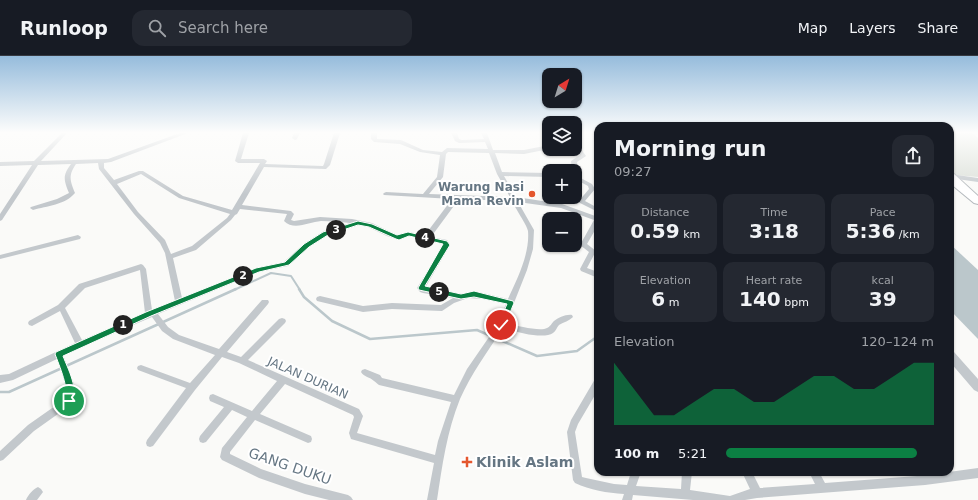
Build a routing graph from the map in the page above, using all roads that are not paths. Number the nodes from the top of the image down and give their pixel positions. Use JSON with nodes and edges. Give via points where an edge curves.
{"nodes":[{"id":1,"x":45,"y":154,"type":"edge"},
{"id":2,"x":133,"y":154,"type":"edge"},
{"id":3,"x":240,"y":154,"type":"edge"},
{"id":4,"x":331,"y":154,"type":"edge"},
{"id":5,"x":443,"y":154,"type":"edge"},
{"id":6,"x":492,"y":154,"type":"edge"},
{"id":7,"x":582,"y":154,"type":"edge"},
{"id":8,"x":101,"y":162,"type":"junction"},
{"id":9,"x":36,"y":163,"type":"junction"},
{"id":10,"x":74,"y":163,"type":"junction"},
{"id":11,"x":0,"y":164,"type":"edge"},
{"id":12,"x":574,"y":164,"type":"edge"},
{"id":13,"x":262,"y":165,"type":"junction"},
{"id":14,"x":500,"y":174,"type":"junction"},
{"id":15,"x":542,"y":175,"type":"edge"},
{"id":16,"x":582,"y":179,"type":"edge"},
{"id":17,"x":954,"y":180,"type":"edge"},
{"id":18,"x":978,"y":180,"type":"edge"},
{"id":19,"x":954,"y":182,"type":"edge"},
{"id":20,"x":113,"y":183,"type":"junction"},
{"id":21,"x":954,"y":183,"type":"edge"},
{"id":22,"x":386,"y":194,"type":"dead end"},
{"id":23,"x":424,"y":196,"type":"junction"},
{"id":24,"x":456,"y":198,"type":"junction"},
{"id":25,"x":974,"y":198,"type":"edge"},
{"id":26,"x":513,"y":199,"type":"junction"},
{"id":27,"x":582,"y":201,"type":"edge"},
{"id":28,"x":582,"y":202,"type":"edge"},
{"id":29,"x":33,"y":208,"type":"dead end"},
{"id":30,"x":594,"y":208,"type":"edge"},
{"id":31,"x":978,"y":208,"type":"edge"},
{"id":32,"x":237,"y":210,"type":"junction"},
{"id":33,"x":594,"y":218,"type":"edge"},
{"id":34,"x":0,"y":219,"type":"edge"},
{"id":35,"x":358,"y":223,"type":"junction"},
{"id":36,"x":594,"y":226,"type":"edge"},
{"id":37,"x":78,"y":237,"type":"dead end"},
{"id":38,"x":427,"y":238,"type":"junction"},
{"id":39,"x":0,"y":257,"type":"edge"},
{"id":40,"x":169,"y":257,"type":"junction"},
{"id":41,"x":594,"y":273,"type":"edge"},
{"id":42,"x":461,"y":296,"type":"junction"},
{"id":43,"x":320,"y":300,"type":"dead end"},
{"id":44,"x":179,"y":302,"type":"junction"},
{"id":45,"x":265,"y":302,"type":"dead end"},
{"id":46,"x":511,"y":303,"type":"junction"},
{"id":47,"x":61,"y":307,"type":"junction"},
{"id":48,"x":151,"y":313,"type":"junction"},
{"id":49,"x":569,"y":317,"type":"dead end"},
{"id":50,"x":282,"y":321,"type":"dead end"},
{"id":51,"x":32,"y":323,"type":"dead end"},
{"id":52,"x":501,"y":325,"type":"junction"},
{"id":53,"x":80,"y":344,"type":"junction"},
{"id":54,"x":220,"y":353,"type":"junction"},
{"id":55,"x":59,"y":354,"type":"junction"},
{"id":56,"x":954,"y":360,"type":"edge"},
{"id":57,"x":242,"y":361,"type":"junction"},
{"id":58,"x":141,"y":368,"type":"dead end"},
{"id":59,"x":365,"y":372,"type":"dead end"},
{"id":60,"x":0,"y":379,"type":"edge"},
{"id":61,"x":283,"y":380,"type":"junction"},
{"id":62,"x":192,"y":387,"type":"junction"},
{"id":63,"x":978,"y":387,"type":"edge"},
{"id":64,"x":594,"y":389,"type":"edge"},
{"id":65,"x":213,"y":398,"type":"dead end"},
{"id":66,"x":456,"y":399,"type":"junction"},
{"id":67,"x":231,"y":406,"type":"junction"},
{"id":68,"x":253,"y":416,"type":"junction"},
{"id":69,"x":203,"y":438,"type":"dead end"},
{"id":70,"x":308,"y":439,"type":"dead end"},
{"id":71,"x":150,"y":443,"type":"dead end"},
{"id":72,"x":0,"y":456,"type":"edge"},
{"id":73,"x":438,"y":460,"type":"junction"},
{"id":74,"x":978,"y":473,"type":"edge"},
{"id":75,"x":954,"y":474,"type":"edge"},
{"id":76,"x":635,"y":476,"type":"edge"},
{"id":77,"x":687,"y":476,"type":"edge"},
{"id":78,"x":750,"y":476,"type":"edge"},
{"id":79,"x":816,"y":476,"type":"edge"},
{"id":80,"x":922,"y":476,"type":"edge"},
{"id":81,"x":823,"y":488,"type":"junction"},
{"id":82,"x":630,"y":490,"type":"junction"},
{"id":83,"x":38,"y":492,"type":"dead end"},
{"id":84,"x":757,"y":493,"type":"junction"},
{"id":85,"x":685,"y":494,"type":"junction"},
{"id":86,"x":31,"y":500,"type":"edge"},
{"id":87,"x":348,"y":500,"type":"edge"},
{"id":88,"x":432,"y":500,"type":"edge"},
{"id":89,"x":627,"y":500,"type":"edge"},
{"id":90,"x":728,"y":500,"type":"edge"},
{"id":91,"x":732,"y":500,"type":"edge"}],
"edges":[{"from":1,"to":9,"type":"street"},
{"from":2,"to":8,"type":"street"},
{"from":3,"to":13,"type":"street","via":[[238,161],[262,160]]},
{"from":4,"to":13,"type":"street","via":[[324,168]]},
{"from":5,"to":23,"type":"street","via":[[440,177]]},
{"from":6,"to":14,"type":"street"},
{"from":7,"to":12,"type":"street","via":[[574,161]]},
{"from":8,"to":10,"type":"street"},
{"from":8,"to":20,"type":"street","via":[[101,168]]},
{"from":9,"to":10,"type":"street"},
{"from":9,"to":11,"type":"street"},
{"from":9,"to":34,"type":"street"},
{"from":10,"to":29,"type":"street","via":[[66,176],[71,195]]},
{"from":13,"to":32,"type":"street"},
{"from":14,"to":15,"type":"street"},
{"from":14,"to":26,"type":"street"},
{"from":16,"to":27,"type":"street","via":[[592,189]]},
{"from":17,"to":18,"type":"street"},
{"from":19,"to":25,"type":"highway"},
{"from":20,"to":32,"type":"street","via":[[141,172],[181,197]]},
{"from":20,"to":40,"type":"street","via":[[163,242]]},
{"from":21,"to":31,"type":"highway"},
{"from":22,"to":23,"type":"street"},
{"from":23,"to":24,"type":"street"},
{"from":24,"to":26,"type":"street"},
{"from":24,"to":38,"type":"street"},
{"from":26,"to":33,"type":"street","via":[[562,206]]},
{"from":26,"to":46,"type":"street","via":[[531,230],[531,242],[524,270]]},
{"from":28,"to":30,"type":"street"},
{"from":32,"to":35,"type":"street","via":[[289,212],[291,214],[287,221],[290,222],[322,219]]},
{"from":32,"to":40,"type":"street","via":[[194,248]]},
{"from":35,"to":38,"type":"street","via":[[370,225],[399,238],[408,234]]},
{"from":35,"to":44,"type":"street","via":[[326,233],[307,245],[286,264],[258,270]]},
{"from":36,"to":41,"type":"street","via":[[583,245],[593,251],[583,269]]},
{"from":37,"to":39,"type":"street"},
{"from":38,"to":42,"type":"street","via":[[445,242],[447,245],[421,288]]},
{"from":40,"to":44,"type":"street"},
{"from":42,"to":43,"type":"street","via":[[440,308],[392,306],[363,309]]},
{"from":42,"to":46,"type":"street","via":[[474,294]]},
{"from":44,"to":48,"type":"street"},
{"from":45,"to":54,"type":"street"},
{"from":46,"to":52,"type":"street"},
{"from":47,"to":48,"type":"street","via":[[82,286],[142,267]]},
{"from":47,"to":51,"type":"street"},
{"from":47,"to":53,"type":"street"},
{"from":48,"to":53,"type":"street"},
{"from":48,"to":54,"type":"street","name":"JALAN DURIAN","via":[[176,337]]},
{"from":49,"to":52,"type":"street","via":[[545,332],[532,332]]},
{"from":50,"to":57,"type":"street"},
{"from":52,"to":66,"type":"street","via":[[470,371]]},
{"from":53,"to":55,"type":"street"},
{"from":54,"to":57,"type":"street","name":"JALAN DURIAN"},
{"from":54,"to":62,"type":"street"},
{"from":55,"to":60,"type":"street","via":[[10,377]]},
{"from":55,"to":72,"type":"street","via":[[71,396],[69,401],[31,428]]},
{"from":56,"to":63,"type":"street"},
{"from":57,"to":61,"type":"street","name":"JALAN DURIAN"},
{"from":58,"to":62,"type":"street"},
{"from":59,"to":66,"type":"street","via":[[379,381]]},
{"from":61,"to":68,"type":"street","name":"GANG DUKU"},
{"from":61,"to":73,"type":"street","name":"JALAN DURIAN","via":[[356,412],[359,416],[354,436]]},
{"from":62,"to":71,"type":"street"},
{"from":64,"to":82,"type":"street","via":[[571,432],[578,480]]},
{"from":65,"to":67,"type":"street"},
{"from":66,"to":73,"type":"street"},
{"from":67,"to":68,"type":"street"},
{"from":67,"to":69,"type":"street"},
{"from":68,"to":70,"type":"street"},
{"from":68,"to":87,"type":"street","name":"GANG DUKU","via":[[225,451],[225,457],[259,474]]},
{"from":73,"to":88,"type":"street"},
{"from":74,"to":75,"type":"street"},
{"from":76,"to":82,"type":"street"},
{"from":77,"to":85,"type":"street"},
{"from":78,"to":84,"type":"street"},
{"from":79,"to":81,"type":"street"},
{"from":80,"to":81,"type":"street"},
{"from":81,"to":84,"type":"street"},
{"from":82,"to":85,"type":"street"},
{"from":82,"to":89,"type":"street"},
{"from":83,"to":86,"type":"street"},
{"from":84,"to":91,"type":"street"},
{"from":85,"to":90,"type":"street"}]}
